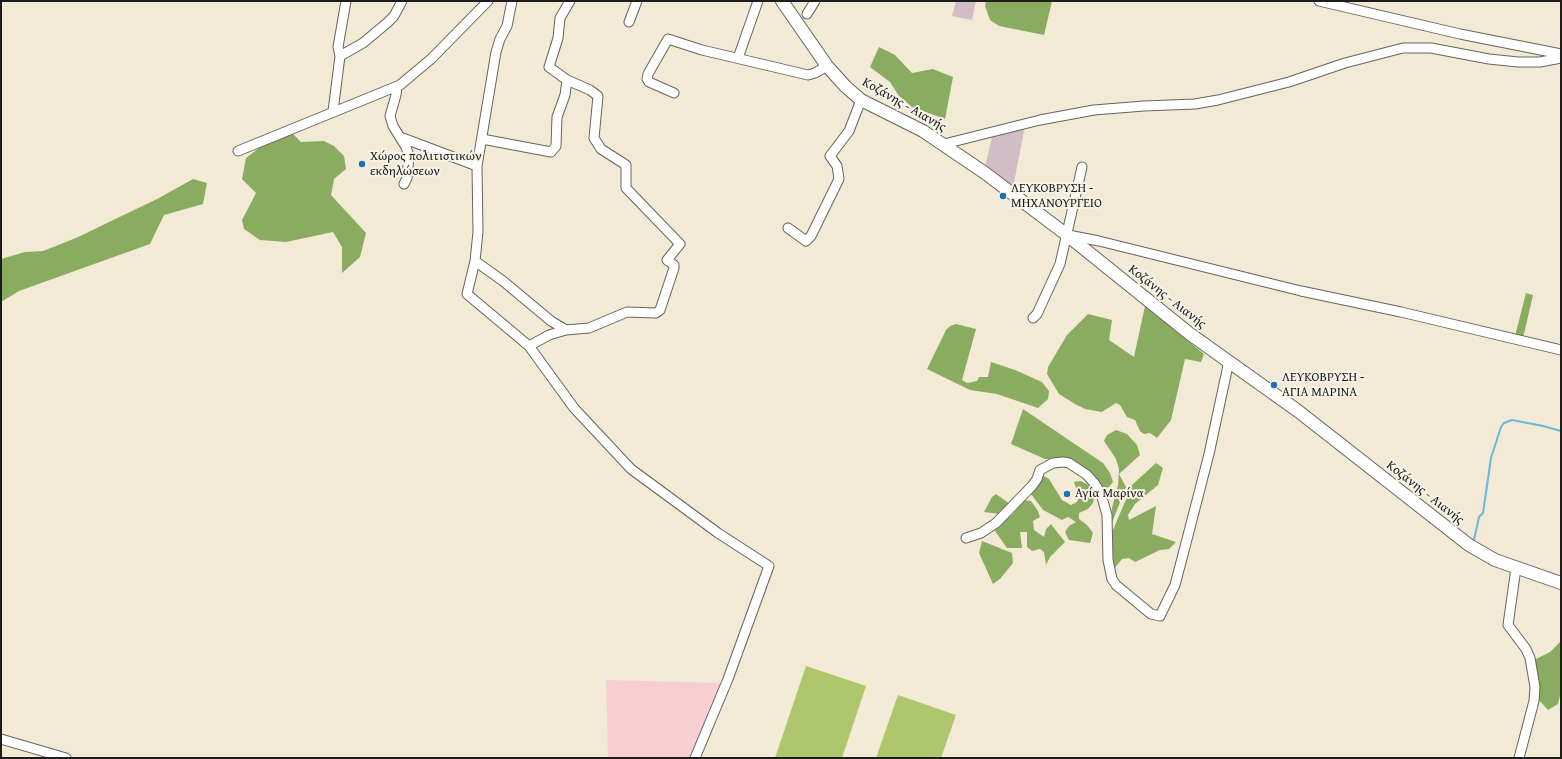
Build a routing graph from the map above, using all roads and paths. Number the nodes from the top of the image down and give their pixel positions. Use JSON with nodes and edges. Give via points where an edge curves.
{"nodes":[{"id":1,"x":346,"y":1,"type":"edge"},
{"id":2,"x":402,"y":1,"type":"edge"},
{"id":3,"x":488,"y":1,"type":"edge"},
{"id":4,"x":512,"y":1,"type":"edge"},
{"id":5,"x":570,"y":1,"type":"edge"},
{"id":6,"x":637,"y":1,"type":"edge"},
{"id":7,"x":758,"y":1,"type":"edge"},
{"id":8,"x":782,"y":1,"type":"edge"},
{"id":9,"x":815,"y":1,"type":"edge"},
{"id":10,"x":1319,"y":1,"type":"edge"},
{"id":11,"x":806,"y":14,"type":"dead end"},
{"id":12,"x":628,"y":22,"type":"dead end"},
{"id":13,"x":1561,"y":54,"type":"edge"},
{"id":14,"x":340,"y":56,"type":"junction"},
{"id":15,"x":738,"y":58,"type":"junction"},
{"id":16,"x":1561,"y":58,"type":"edge"},
{"id":17,"x":827,"y":66,"type":"junction"},
{"id":18,"x":567,"y":80,"type":"junction"},
{"id":19,"x":397,"y":87,"type":"junction"},
{"id":20,"x":674,"y":93,"type":"dead end"},
{"id":21,"x":861,"y":100,"type":"junction"},
{"id":22,"x":333,"y":111,"type":"junction"},
{"id":23,"x":400,"y":136,"type":"junction"},
{"id":24,"x":482,"y":139,"type":"junction"},
{"id":25,"x":944,"y":144,"type":"junction"},
{"id":26,"x":238,"y":150,"type":"dead end"},
{"id":27,"x":477,"y":166,"type":"junction"},
{"id":28,"x":1082,"y":167,"type":"dead end"},
{"id":29,"x":404,"y":184,"type":"dead end"},
{"id":30,"x":788,"y":228,"type":"dead end"},
{"id":31,"x":1067,"y":235,"type":"junction"},
{"id":32,"x":476,"y":262,"type":"junction"},
{"id":33,"x":1033,"y":318,"type":"dead end"},
{"id":34,"x":566,"y":330,"type":"junction"},
{"id":35,"x":528,"y":346,"type":"junction"},
{"id":36,"x":1561,"y":350,"type":"edge"},
{"id":37,"x":1229,"y":361,"type":"junction"},
{"id":38,"x":966,"y":538,"type":"dead end"},
{"id":39,"x":1516,"y":568,"type":"junction"},
{"id":40,"x":1561,"y":583,"type":"edge"},
{"id":41,"x":1,"y":739,"type":"edge"},
{"id":42,"x":66,"y":758,"type":"edge"},
{"id":43,"x":695,"y":758,"type":"edge"},
{"id":44,"x":1519,"y":758,"type":"edge"}],
"edges":[{"from":1,"to":14,"type":"street","via":[[338,47]]},
{"from":2,"to":14,"type":"street","via":[[387,23],[363,43]]},
{"from":3,"to":19,"type":"street","via":[[432,59]]},
{"from":4,"to":24,"type":"street","via":[[507,26],[496,52]]},
{"from":5,"to":18,"type":"street","via":[[560,18],[558,38],[550,67]]},
{"from":6,"to":12,"type":"street"},
{"from":7,"to":15,"type":"street"},
{"from":8,"to":17,"type":"main road","name":"Κοζάνης - Αιανής"},
{"from":9,"to":11,"type":"street"},
{"from":10,"to":13,"type":"street","via":[[1460,34]]},
{"from":14,"to":22,"type":"street"},
{"from":15,"to":17,"type":"street","via":[[808,75],[815,74]]},
{"from":15,"to":20,"type":"street","via":[[668,39],[647,78],[650,82]]},
{"from":16,"to":25,"type":"street","via":[[1540,62],[1513,61],[1451,51],[1402,48],[1218,100],[1195,104],[1094,110],[1040,120]]},
{"from":17,"to":21,"type":"main road","name":"Κοζάνης - Αιανής"},
{"from":18,"to":24,"type":"street","via":[[557,117],[556,146],[551,152]]},
{"from":18,"to":34,"type":"street","via":[[598,96],[594,138],[601,149],[626,165],[626,188],[680,244],[667,260],[674,268],[659,312],[627,312],[589,328]]},
{"from":19,"to":22,"type":"street"},
{"from":19,"to":23,"type":"street","via":[[390,116]]},
{"from":21,"to":25,"type":"main road","name":"Κοζάνης - Αιανής"},
{"from":21,"to":30,"type":"street","via":[[849,131],[830,156],[837,166],[839,179],[811,236],[806,240]]},
{"from":22,"to":26,"type":"street"},
{"from":23,"to":27,"type":"street"},
{"from":23,"to":29,"type":"street","via":[[406,147],[409,164]]},
{"from":24,"to":27,"type":"street"},
{"from":25,"to":31,"type":"main road","name":"Κοζάνης - Αιανής","via":[[986,172]]},
{"from":27,"to":32,"type":"street"},
{"from":28,"to":31,"type":"street"},
{"from":31,"to":33,"type":"street","via":[[1053,283]]},
{"from":31,"to":36,"type":"street"},
{"from":31,"to":37,"type":"main road","name":"Κοζάνης - Αιανής","via":[[1178,324]]},
{"from":32,"to":34,"type":"street","via":[[550,321]]},
{"from":32,"to":35,"type":"street","via":[[467,294]]},
{"from":34,"to":35,"type":"street"},
{"from":35,"to":43,"type":"street","via":[[574,408],[631,469],[718,533],[769,566],[728,679]]},
{"from":37,"to":38,"type":"street","via":[[1209,454],[1175,584],[1160,616],[1151,614],[1112,579],[1108,560],[1107,515],[1101,494],[1087,475],[1069,463],[1053,463],[1040,470],[1032,486],[996,523],[982,533]]},
{"from":37,"to":39,"type":"main road","name":"Κοζάνης - Αιανής","via":[[1298,411],[1470,545],[1495,560]]},
{"from":39,"to":40,"type":"main road","name":"Κοζάνης - Αιανής"},
{"from":39,"to":44,"type":"street","via":[[1508,625],[1530,658],[1535,687],[1534,701]]},
{"from":41,"to":42,"type":"street"}]}
